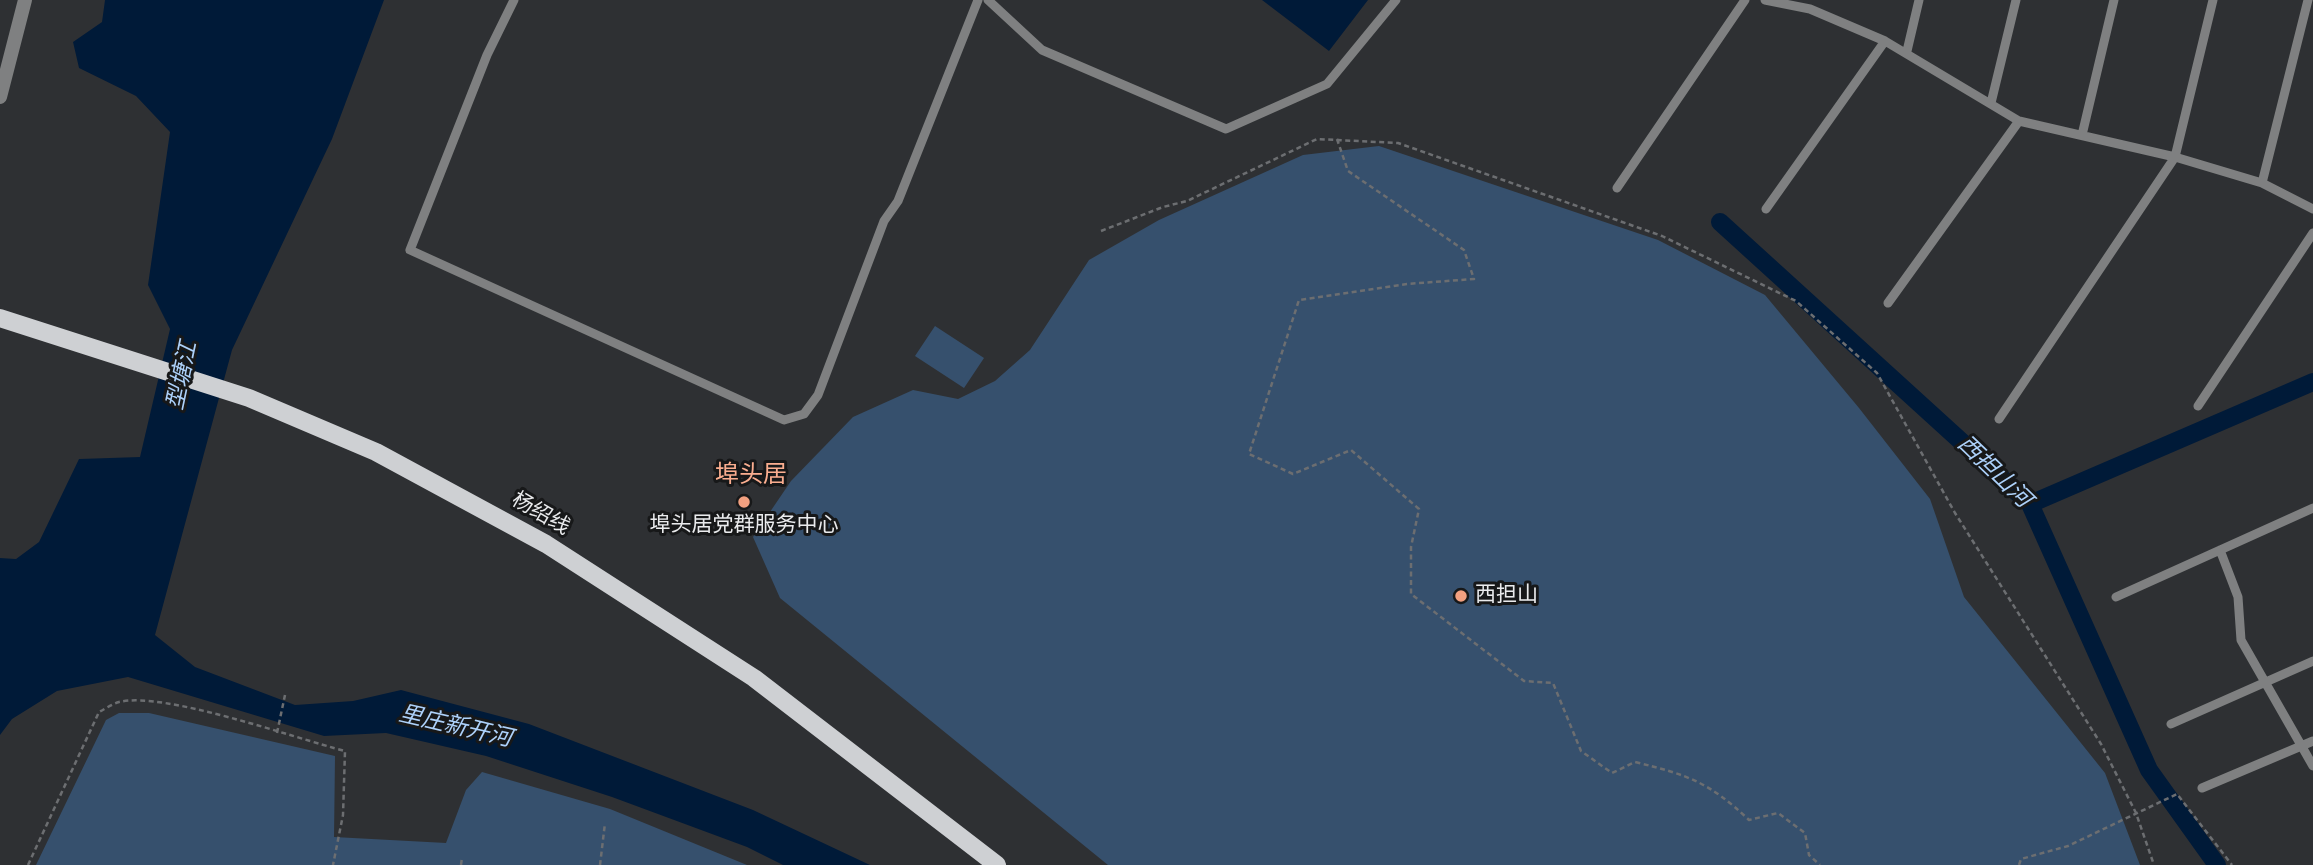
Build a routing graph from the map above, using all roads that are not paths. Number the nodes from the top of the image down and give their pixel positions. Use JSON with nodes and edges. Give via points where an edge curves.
{"nodes":[{"id":1,"x":25,"y":0,"type":"edge"},
{"id":2,"x":514,"y":0,"type":"edge"},
{"id":3,"x":978,"y":0,"type":"edge"},
{"id":4,"x":988,"y":0,"type":"edge"},
{"id":5,"x":1396,"y":0,"type":"edge"},
{"id":6,"x":1745,"y":0,"type":"edge"},
{"id":7,"x":1765,"y":0,"type":"edge"},
{"id":8,"x":1919,"y":0,"type":"edge"},
{"id":9,"x":2016,"y":0,"type":"edge"},
{"id":10,"x":2114,"y":0,"type":"edge"},
{"id":11,"x":2213,"y":0,"type":"edge"},
{"id":12,"x":2308,"y":0,"type":"edge"},
{"id":13,"x":1811,"y":5,"type":"edge"},
{"id":14,"x":1885,"y":41,"type":"junction"},
{"id":15,"x":1907,"y":51,"type":"junction"},
{"id":16,"x":0,"y":97,"type":"edge"},
{"id":17,"x":1991,"y":103,"type":"junction"},
{"id":18,"x":2019,"y":121,"type":"junction"},
{"id":19,"x":2082,"y":135,"type":"junction"},
{"id":20,"x":2175,"y":157,"type":"junction"},
{"id":21,"x":2262,"y":183,"type":"junction"},
{"id":22,"x":1617,"y":188,"type":"dead end"},
{"id":23,"x":1766,"y":209,"type":"dead end"},
{"id":24,"x":2313,"y":209,"type":"edge"},
{"id":25,"x":2313,"y":233,"type":"edge"},
{"id":26,"x":1888,"y":303,"type":"dead end"},
{"id":27,"x":0,"y":318,"type":"edge"},
{"id":28,"x":2198,"y":406,"type":"dead end"},
{"id":29,"x":1999,"y":419,"type":"dead end"},
{"id":30,"x":2313,"y":508,"type":"edge"},
{"id":31,"x":2220,"y":550,"type":"junction"},
{"id":32,"x":2116,"y":597,"type":"dead end"},
{"id":33,"x":2313,"y":661,"type":"edge"},
{"id":34,"x":2265,"y":682,"type":"junction"},
{"id":35,"x":2171,"y":724,"type":"dead end"},
{"id":36,"x":2313,"y":740,"type":"edge"},
{"id":37,"x":2301,"y":746,"type":"junction"},
{"id":38,"x":2313,"y":766,"type":"edge"},
{"id":39,"x":2202,"y":788,"type":"dead end"},
{"id":40,"x":997,"y":865,"type":"edge"}],
"edges":[{"from":1,"to":16,"type":"street"},
{"from":2,"to":3,"type":"lane","via":[[487,55],[410,250],[784,420],[804,414],[818,395],[884,221],[898,201]]},
{"from":4,"to":5,"type":"lane","via":[[1042,50],[1226,129],[1327,84]]},
{"from":6,"to":22,"type":"lane"},
{"from":7,"to":13,"type":"lane"},
{"from":8,"to":15,"type":"lane"},
{"from":9,"to":17,"type":"lane"},
{"from":10,"to":19,"type":"lane"},
{"from":11,"to":20,"type":"lane"},
{"from":12,"to":21,"type":"lane"},
{"from":13,"to":14,"type":"lane"},
{"from":14,"to":15,"type":"lane"},
{"from":14,"to":23,"type":"lane"},
{"from":15,"to":17,"type":"lane"},
{"from":17,"to":18,"type":"lane"},
{"from":18,"to":19,"type":"lane"},
{"from":18,"to":26,"type":"lane"},
{"from":19,"to":20,"type":"lane"},
{"from":20,"to":21,"type":"lane"},
{"from":20,"to":29,"type":"lane"},
{"from":21,"to":24,"type":"lane"},
{"from":25,"to":28,"type":"lane"},
{"from":27,"to":40,"type":"main road","name":"杨绍线","via":[[249,398],[376,452],[546,544],[754,678]]},
{"from":30,"to":31,"type":"lane"},
{"from":31,"to":32,"type":"lane"},
{"from":31,"to":34,"type":"lane","via":[[2238,597],[2241,640]]},
{"from":33,"to":34,"type":"lane"},
{"from":34,"to":35,"type":"lane"},
{"from":34,"to":37,"type":"lane"},
{"from":36,"to":37,"type":"lane"},
{"from":37,"to":38,"type":"lane"},
{"from":37,"to":39,"type":"lane"}]}
